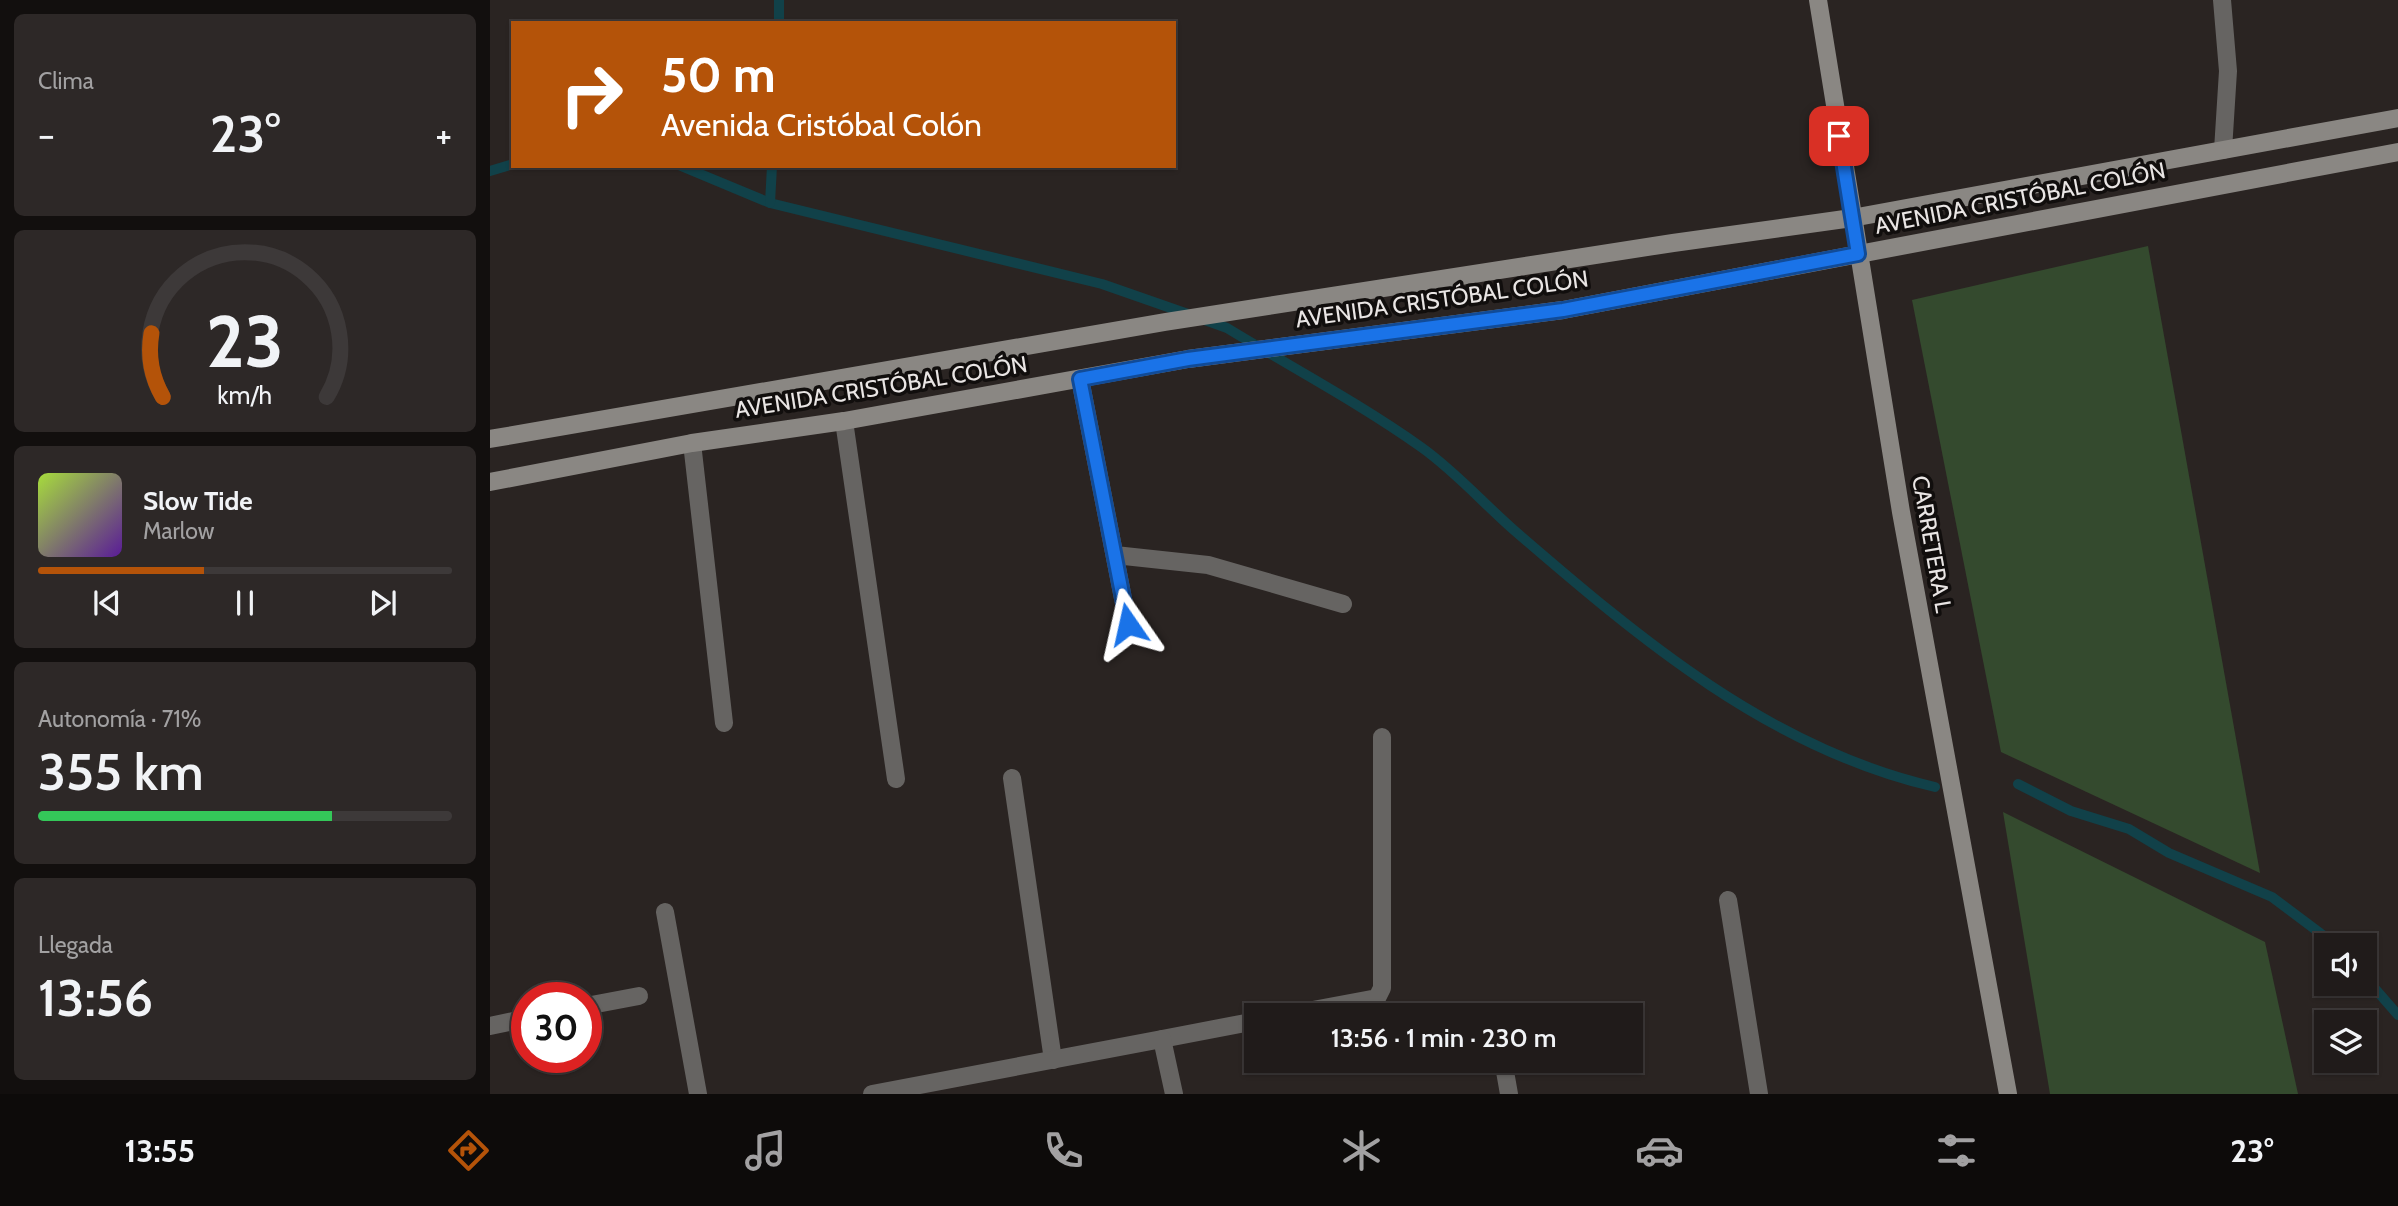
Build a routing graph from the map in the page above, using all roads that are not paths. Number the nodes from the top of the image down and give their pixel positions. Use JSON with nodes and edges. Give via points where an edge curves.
{"nodes":[{"id":1,"x":1818,"y":0,"type":"edge"},
{"id":2,"x":2222,"y":0,"type":"edge"},
{"id":3,"x":2398,"y":118,"type":"edge"},
{"id":4,"x":2223,"y":150,"type":"junction"},
{"id":5,"x":2398,"y":152,"type":"edge"},
{"id":6,"x":1852,"y":218,"type":"junction"},
{"id":7,"x":1858,"y":254,"type":"junction"},
{"id":8,"x":1080,"y":379,"type":"junction"},
{"id":9,"x":844,"y":421,"type":"junction"},
{"id":10,"x":490,"y":439,"type":"edge"},
{"id":11,"x":692,"y":443,"type":"junction"},
{"id":12,"x":490,"y":482,"type":"edge"},
{"id":13,"x":1115,"y":555,"type":"junction"},
{"id":14,"x":1343,"y":604,"type":"dead end"},
{"id":15,"x":1128,"y":624,"type":"dead end"},
{"id":16,"x":724,"y":723,"type":"dead end"},
{"id":17,"x":1382,"y":737,"type":"dead end"},
{"id":18,"x":1012,"y":778,"type":"dead end"},
{"id":19,"x":896,"y":779,"type":"dead end"},
{"id":20,"x":1728,"y":900,"type":"dead end"},
{"id":21,"x":666,"y":912,"type":"dead end"},
{"id":22,"x":639,"y":996,"type":"dead end"},
{"id":23,"x":602,"y":1003,"type":"edge"},
{"id":24,"x":1366,"y":1003,"type":"edge"},
{"id":25,"x":511,"y":1021,"type":"edge"},
{"id":26,"x":1244,"y":1023,"type":"edge"},
{"id":27,"x":490,"y":1026,"type":"edge"},
{"id":28,"x":1162,"y":1039,"type":"junction"},
{"id":29,"x":1052,"y":1060,"type":"junction"},
{"id":30,"x":1505,"y":1073,"type":"edge"},
{"id":31,"x":698,"y":1094,"type":"edge"},
{"id":32,"x":872,"y":1094,"type":"edge"},
{"id":33,"x":1174,"y":1094,"type":"edge"},
{"id":34,"x":1509,"y":1094,"type":"edge"},
{"id":35,"x":1759,"y":1094,"type":"edge"},
{"id":36,"x":2008,"y":1094,"type":"edge"}],
"edges":[{"from":1,"to":6,"type":"street","name":"CARRETERA L"},
{"from":2,"to":4,"type":"street","via":[[2228,71]]},
{"from":3,"to":4,"type":"street","name":"AVENIDA CRISTÓBAL COLÓN"},
{"from":4,"to":6,"type":"street","name":"AVENIDA CRISTÓBAL COLÓN"},
{"from":5,"to":7,"type":"street","name":"AVENIDA CRISTÓBAL COLÓN"},
{"from":6,"to":7,"type":"street","name":"CARRETERA L"},
{"from":6,"to":10,"type":"street","name":"AVENIDA CRISTÓBAL COLÓN","via":[[1165,322]]},
{"from":7,"to":8,"type":"street","name":"AVENIDA CRISTÓBAL COLÓN","via":[[1563,310],[1188,359]]},
{"from":7,"to":36,"type":"street","name":"CARRETERA L"},
{"from":8,"to":9,"type":"street","name":"AVENIDA CRISTÓBAL COLÓN"},
{"from":8,"to":13,"type":"street"},
{"from":9,"to":11,"type":"street","name":"AVENIDA CRISTÓBAL COLÓN"},
{"from":9,"to":19,"type":"street"},
{"from":11,"to":12,"type":"street","name":"AVENIDA CRISTÓBAL COLÓN"},
{"from":11,"to":16,"type":"street"},
{"from":13,"to":14,"type":"street","via":[[1208,565]]},
{"from":13,"to":15,"type":"street"},
{"from":17,"to":24,"type":"street","via":[[1382,988],[1377,999]]},
{"from":18,"to":29,"type":"street"},
{"from":20,"to":35,"type":"street"},
{"from":21,"to":31,"type":"street"},
{"from":22,"to":23,"type":"street"},
{"from":25,"to":27,"type":"street"},
{"from":26,"to":28,"type":"street"},
{"from":28,"to":29,"type":"street"},
{"from":28,"to":33,"type":"street"},
{"from":29,"to":32,"type":"street"},
{"from":30,"to":34,"type":"street"}]}
